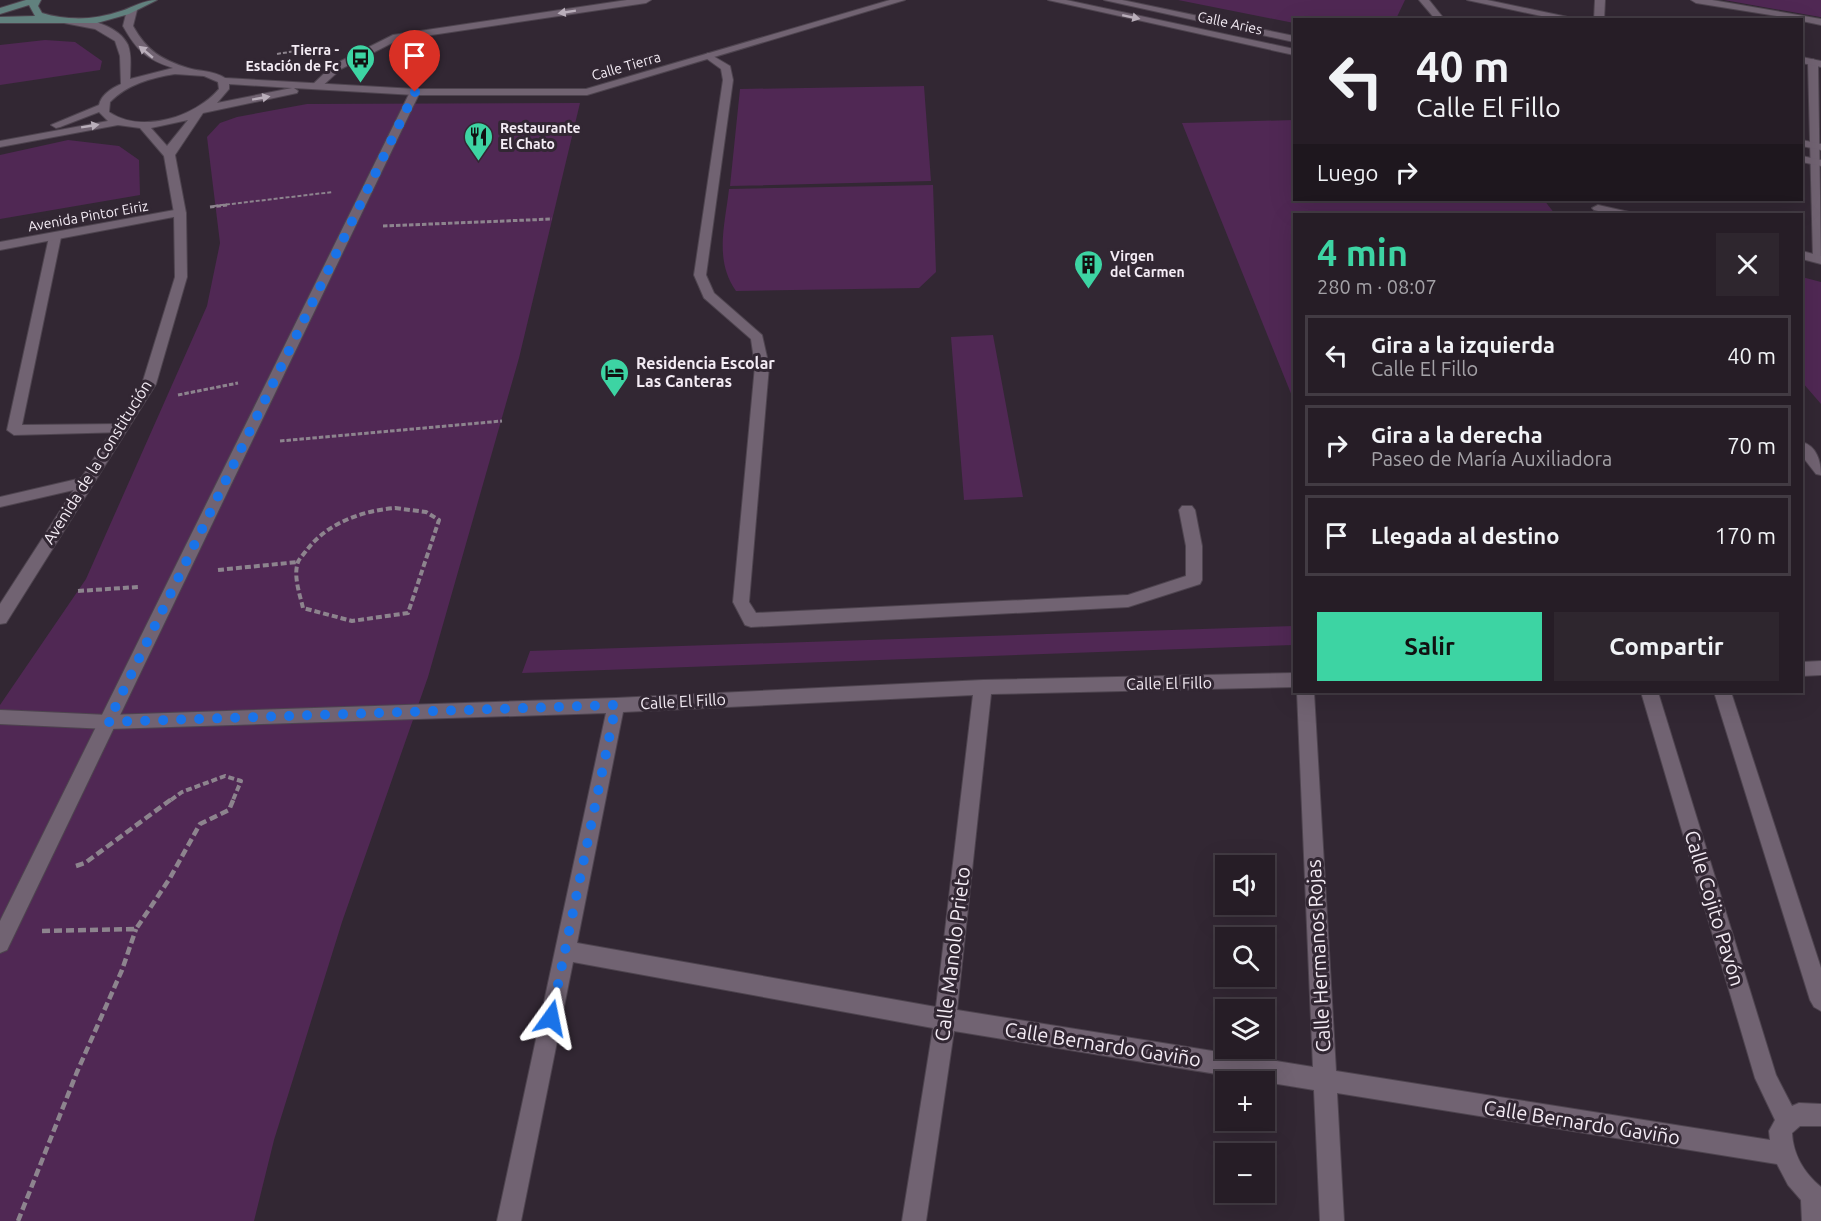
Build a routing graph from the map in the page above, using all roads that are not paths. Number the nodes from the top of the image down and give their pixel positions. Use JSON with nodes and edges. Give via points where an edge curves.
{"nodes":[{"id":1,"x":152,"y":0,"type":"edge"},
{"id":2,"x":646,"y":0,"type":"edge"},
{"id":3,"x":900,"y":0,"type":"edge"},
{"id":4,"x":1053,"y":0,"type":"edge"},
{"id":5,"x":1109,"y":0,"type":"edge"},
{"id":6,"x":1424,"y":0,"type":"edge"},
{"id":7,"x":1472,"y":0,"type":"edge"},
{"id":8,"x":1600,"y":0,"type":"edge"},
{"id":9,"x":1696,"y":0,"type":"edge"},
{"id":10,"x":35,"y":1,"type":"edge"},
{"id":11,"x":132,"y":10,"type":"junction"},
{"id":12,"x":0,"y":11,"type":"edge"},
{"id":13,"x":47,"y":18,"type":"junction"},
{"id":14,"x":1439,"y":18,"type":"edge"},
{"id":15,"x":1567,"y":18,"type":"edge"},
{"id":16,"x":1599,"y":18,"type":"edge"},
{"id":17,"x":1798,"y":18,"type":"edge"},
{"id":18,"x":1803,"y":19,"type":"edge"},
{"id":19,"x":0,"y":20,"type":"edge"},
{"id":20,"x":67,"y":21,"type":"junction"},
{"id":21,"x":1821,"y":22,"type":"edge"},
{"id":22,"x":1293,"y":39,"type":"edge"},
{"id":23,"x":1293,"y":52,"type":"edge"},
{"id":24,"x":708,"y":56,"type":"junction"},
{"id":25,"x":1812,"y":62,"type":"edge"},
{"id":26,"x":192,"y":71,"type":"junction"},
{"id":27,"x":223,"y":81,"type":"junction"},
{"id":28,"x":126,"y":85,"type":"junction"},
{"id":29,"x":315,"y":87,"type":"junction"},
{"id":30,"x":415,"y":92,"type":"junction"},
{"id":31,"x":103,"y":107,"type":"junction"},
{"id":32,"x":202,"y":110,"type":"junction"},
{"id":33,"x":117,"y":122,"type":"junction"},
{"id":34,"x":143,"y":125,"type":"junction"},
{"id":35,"x":23,"y":138,"type":"junction"},
{"id":36,"x":1803,"y":143,"type":"edge"},
{"id":37,"x":0,"y":144,"type":"edge"},
{"id":38,"x":1818,"y":146,"type":"edge"},
{"id":39,"x":169,"y":155,"type":"junction"},
{"id":40,"x":1803,"y":159,"type":"edge"},
{"id":41,"x":1819,"y":163,"type":"edge"},
{"id":42,"x":1597,"y":207,"type":"edge"},
{"id":43,"x":180,"y":213,"type":"junction"},
{"id":44,"x":1621,"y":213,"type":"edge"},
{"id":45,"x":54,"y":237,"type":"junction"},
{"id":46,"x":0,"y":246,"type":"edge"},
{"id":47,"x":1803,"y":255,"type":"edge"},
{"id":48,"x":1820,"y":259,"type":"edge"},
{"id":49,"x":120,"y":429,"type":"junction"},
{"id":50,"x":7,"y":431,"type":"edge"},
{"id":51,"x":1803,"y":448,"type":"edge"},
{"id":52,"x":1821,"y":470,"type":"edge"},
{"id":53,"x":86,"y":482,"type":"junction"},
{"id":54,"x":0,"y":502,"type":"edge"},
{"id":55,"x":1186,"y":510,"type":"dead end"},
{"id":56,"x":0,"y":618,"type":"edge"},
{"id":57,"x":1821,"y":668,"type":"edge"},
{"id":58,"x":1803,"y":669,"type":"edge"},
{"id":59,"x":1293,"y":680,"type":"edge"},
{"id":60,"x":983,"y":687,"type":"junction"},
{"id":61,"x":1306,"y":693,"type":"edge"},
{"id":62,"x":1650,"y":693,"type":"edge"},
{"id":63,"x":1722,"y":693,"type":"edge"},
{"id":64,"x":616,"y":705,"type":"junction"},
{"id":65,"x":0,"y":717,"type":"edge"},
{"id":66,"x":108,"y":722,"type":"junction"},
{"id":67,"x":3,"y":937,"type":"edge"},
{"id":68,"x":565,"y":951,"type":"junction"},
{"id":69,"x":1821,"y":1000,"type":"edge"},
{"id":70,"x":945,"y":1019,"type":"junction"},
{"id":71,"x":1324,"y":1080,"type":"junction"},
{"id":72,"x":1821,"y":1115,"type":"edge"},
{"id":73,"x":1787,"y":1121,"type":"junction"},
{"id":74,"x":1783,"y":1154,"type":"junction"},
{"id":75,"x":1817,"y":1199,"type":"edge"},
{"id":76,"x":509,"y":1221,"type":"edge"},
{"id":77,"x":914,"y":1221,"type":"edge"},
{"id":78,"x":1332,"y":1221,"type":"edge"},
{"id":79,"x":1814,"y":1221,"type":"edge"}],
"edges":[{"from":1,"to":11,"type":"main road"},
{"from":2,"to":29,"type":"street","one_way":true,"via":[[396,38],[337,67]]},
{"from":3,"to":24,"type":"street","name":"Calle Tierra"},
{"from":4,"to":23,"type":"street","name":"Calle Aries","one_way":true},
{"from":5,"to":22,"type":"street","name":"Calle Aries"},
{"from":6,"to":14,"type":"street"},
{"from":7,"to":15,"type":"street"},
{"from":8,"to":16,"type":"street"},
{"from":9,"to":17,"type":"street"},
{"from":10,"to":12,"type":"main road"},
{"from":10,"to":13,"type":"main road","via":[[34,11]]},
{"from":11,"to":20,"type":"main road"},
{"from":26,"to":11,"type":"street","one_way":true,"via":[[152,58],[140,47],[128,26]]},
{"from":13,"to":19,"type":"main road"},
{"from":13,"to":20,"type":"main road"},
{"from":18,"to":21,"type":"street"},
{"from":20,"to":28,"type":"street","via":[[106,30],[122,44]]},
{"from":24,"to":30,"type":"street","name":"Calle Tierra","via":[[587,92]]},
{"from":24,"to":55,"type":"street","via":[[726,68],[728,80],[700,275],[708,295],[757,338],[762,366],[741,602],[751,620],[1128,601],[1194,580],[1194,546]]},
{"from":25,"to":38,"type":"street"},
{"from":26,"to":27,"type":"street","via":[[205,72]]},
{"from":26,"to":28,"type":"street","via":[[158,74]]},
{"from":27,"to":29,"type":"street"},
{"from":27,"to":32,"type":"street","via":[[219,99]]},
{"from":28,"to":31,"type":"street","via":[[110,96]]},
{"from":29,"to":30,"type":"street","name":"Calle Tierra"},
{"from":32,"to":29,"type":"street","one_way":true},
{"from":30,"to":66,"type":"street"},
{"from":31,"to":33,"type":"street","via":[[104,113]]},
{"from":31,"to":35,"type":"street"},
{"from":32,"to":34,"type":"street"},
{"from":32,"to":39,"type":"street"},
{"from":33,"to":34,"type":"street"},
{"from":35,"to":33,"type":"street","one_way":true},
{"from":34,"to":39,"type":"street"},
{"from":35,"to":37,"type":"street"},
{"from":36,"to":38,"type":"street"},
{"from":38,"to":41,"type":"street"},
{"from":39,"to":43,"type":"street","name":"Avenida de la Constitución"},
{"from":40,"to":41,"type":"street"},
{"from":41,"to":48,"type":"street"},
{"from":42,"to":44,"type":"street"},
{"from":43,"to":45,"type":"street","name":"Avenida Pintor Eiriz"},
{"from":43,"to":49,"type":"street","name":"Avenida de la Constitución","via":[[181,277],[148,384]]},
{"from":45,"to":46,"type":"street","name":"Avenida Pintor Eiriz"},
{"from":45,"to":50,"type":"street"},
{"from":47,"to":48,"type":"street"},
{"from":49,"to":50,"type":"street"},
{"from":49,"to":53,"type":"street","name":"Avenida de la Constitución"},
{"from":51,"to":52,"type":"street"},
{"from":53,"to":54,"type":"street"},
{"from":53,"to":56,"type":"street","name":"Avenida de la Constitución"},
{"from":57,"to":58,"type":"street"},
{"from":59,"to":60,"type":"street","name":"Calle El Fillo"},
{"from":60,"to":64,"type":"street","name":"Calle El Fillo"},
{"from":60,"to":70,"type":"street","name":"Calle Manolo Prieto"},
{"from":61,"to":71,"type":"street","name":"Calle Hermanos Rojas"},
{"from":62,"to":73,"type":"street","name":"Calle Cojito Pavón","via":[[1766,1078]]},
{"from":63,"to":69,"type":"street"},
{"from":64,"to":66,"type":"street","name":"Calle El Fillo"},
{"from":64,"to":68,"type":"street"},
{"from":65,"to":66,"type":"street","name":"Calle El Fillo"},
{"from":66,"to":67,"type":"street"},
{"from":68,"to":70,"type":"street","name":"Calle Bernardo Gaviño"},
{"from":68,"to":76,"type":"street"},
{"from":70,"to":71,"type":"street","name":"Calle Bernardo Gaviño"},
{"from":70,"to":77,"type":"street","name":"Calle Manolo Prieto"},
{"from":71,"to":74,"type":"street","name":"Calle Bernardo Gaviño"},
{"from":71,"to":78,"type":"street","name":"Calle Hermanos Rojas"},
{"from":72,"to":73,"type":"street","via":[[1796,1114]]},
{"from":73,"to":74,"type":"street","via":[[1780,1131]]},
{"from":74,"to":75,"type":"street","via":[[1797,1181]]},
{"from":75,"to":79,"type":"street"}]}
